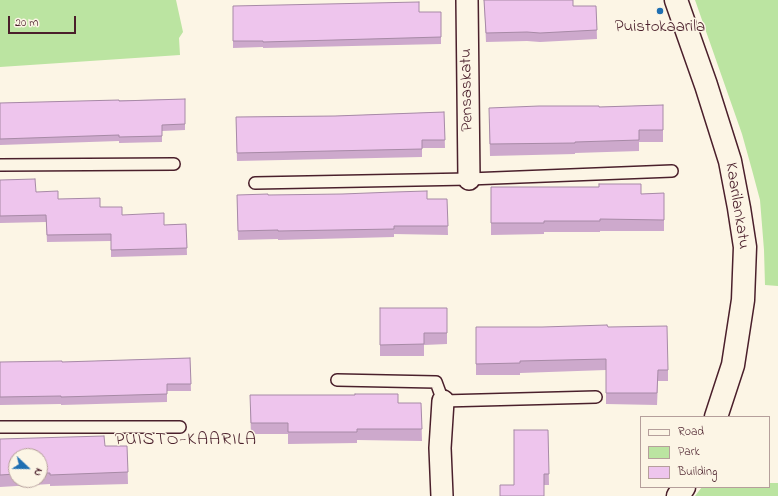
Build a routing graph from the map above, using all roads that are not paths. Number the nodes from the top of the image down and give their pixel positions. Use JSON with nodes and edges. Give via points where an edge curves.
{"nodes":[{"id":1,"x":467,"y":0,"type":"edge"},
{"id":2,"x":676,"y":0,"type":"edge"},
{"id":3,"x":174,"y":164,"type":"dead end"},
{"id":4,"x":0,"y":165,"type":"edge"},
{"id":5,"x":672,"y":171,"type":"dead end"},
{"id":6,"x":470,"y":180,"type":"junction"},
{"id":7,"x":256,"y":182,"type":"dead end"},
{"id":8,"x":337,"y":380,"type":"dead end"},
{"id":9,"x":596,"y":397,"type":"dead end"},
{"id":10,"x":443,"y":401,"type":"junction"},
{"id":11,"x":716,"y":416,"type":"edge"},
{"id":12,"x":0,"y":427,"type":"edge"},
{"id":13,"x":180,"y":427,"type":"dead end"},
{"id":14,"x":442,"y":496,"type":"edge"}],
"edges":[{"from":1,"to":6,"type":"street","name":"Pensaskatu"},
{"from":2,"to":11,"type":"street","name":"Kaarilankatu","via":[[730,161],[745,247],[743,300],[733,365]]},
{"from":3,"to":4,"type":"lane"},
{"from":5,"to":6,"type":"lane"},
{"from":6,"to":7,"type":"lane"},
{"from":8,"to":10,"type":"lane","via":[[436,382]]},
{"from":9,"to":10,"type":"lane"},
{"from":10,"to":14,"type":"street","via":[[440,448]]},
{"from":12,"to":13,"type":"lane"}]}
